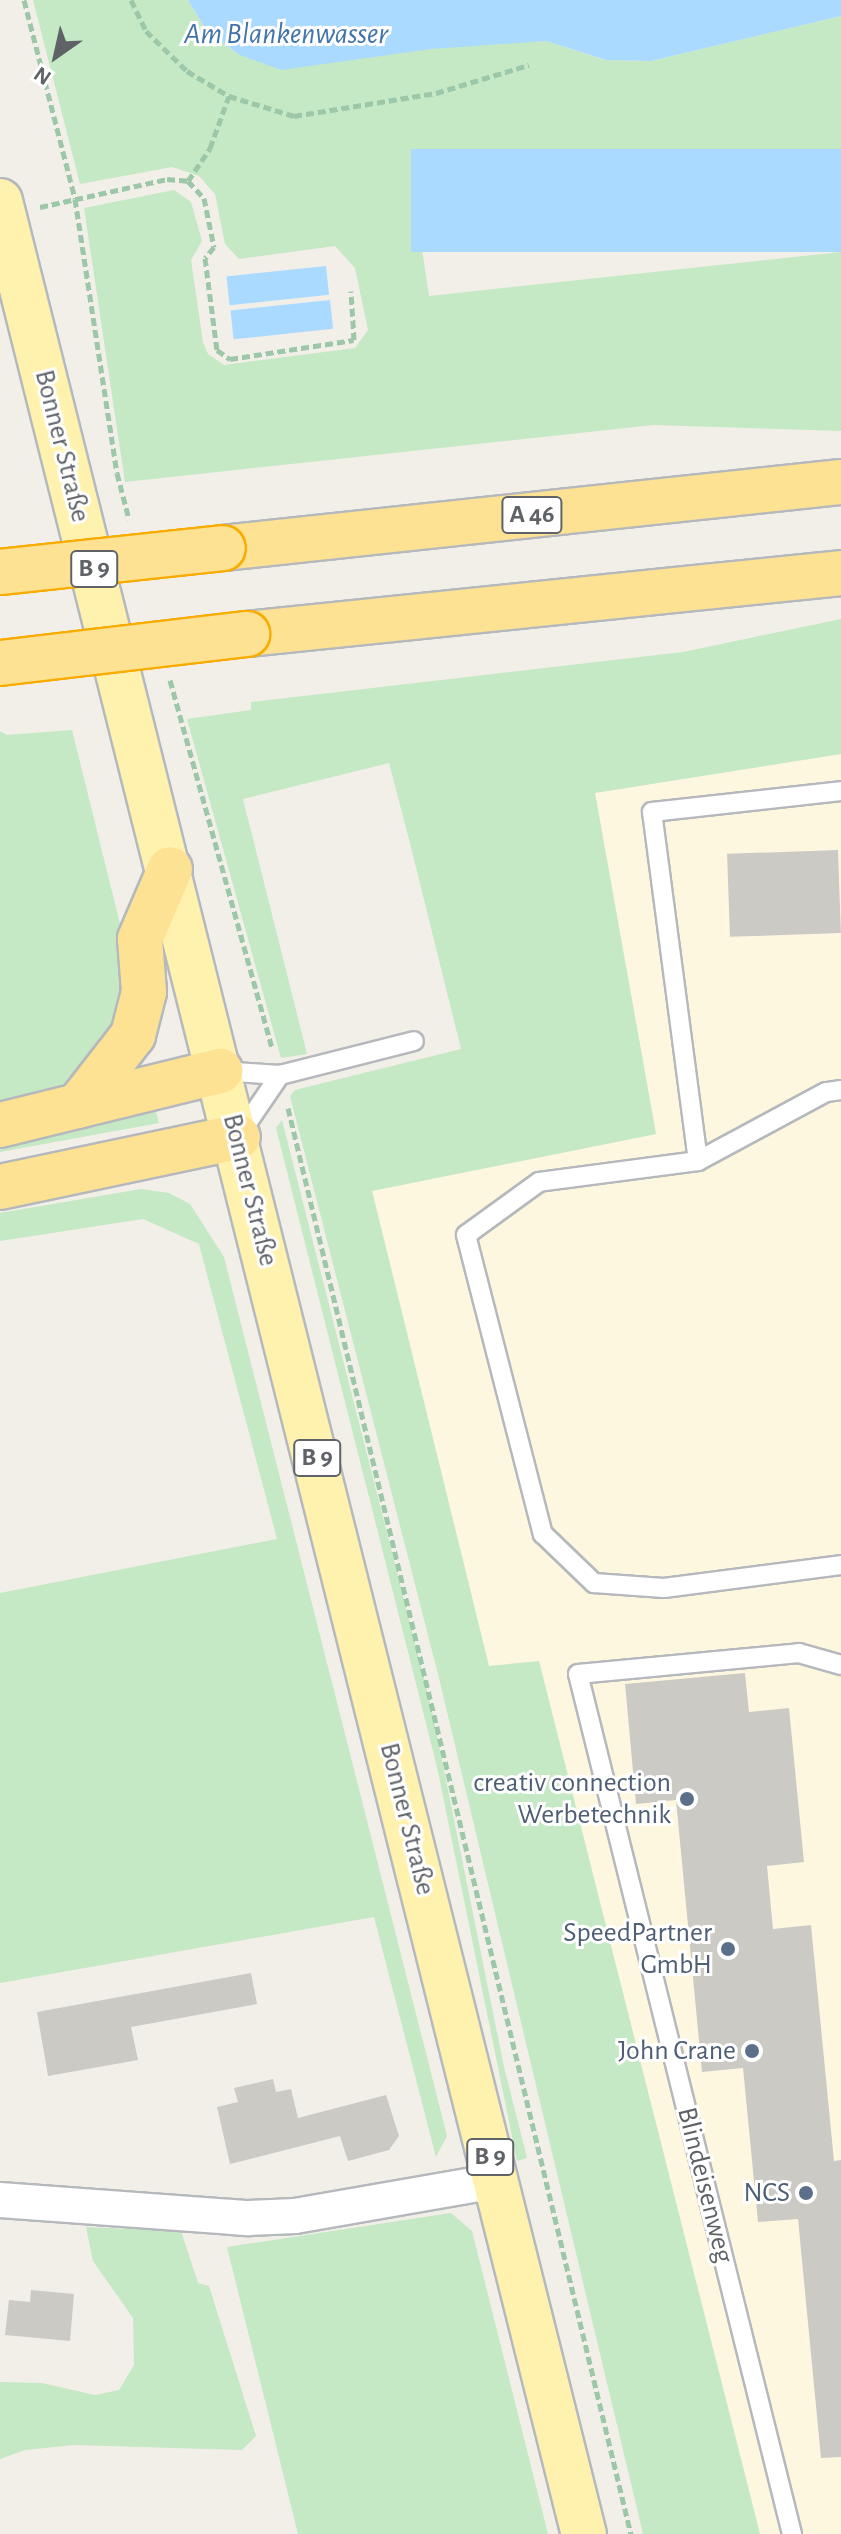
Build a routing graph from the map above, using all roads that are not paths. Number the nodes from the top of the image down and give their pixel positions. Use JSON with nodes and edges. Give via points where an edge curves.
{"nodes":[{"id":1,"x":2,"y":208,"type":"edge"},
{"id":2,"x":841,"y":482,"type":"edge"},
{"id":3,"x":0,"y":572,"type":"edge"},
{"id":4,"x":841,"y":573,"type":"edge"},
{"id":5,"x":0,"y":663,"type":"edge"},
{"id":6,"x":841,"y":791,"type":"edge"},
{"id":7,"x":170,"y":869,"type":"junction"},
{"id":8,"x":414,"y":1041,"type":"dead end"},
{"id":9,"x":220,"y":1071,"type":"junction"},
{"id":10,"x":280,"y":1075,"type":"junction"},
{"id":11,"x":841,"y":1090,"type":"edge"},
{"id":12,"x":78,"y":1106,"type":"junction"},
{"id":13,"x":0,"y":1125,"type":"edge"},
{"id":14,"x":238,"y":1137,"type":"junction"},
{"id":15,"x":698,"y":1161,"type":"junction"},
{"id":16,"x":0,"y":1187,"type":"edge"},
{"id":17,"x":841,"y":1565,"type":"edge"},
{"id":18,"x":841,"y":1665,"type":"edge"},
{"id":19,"x":496,"y":2181,"type":"junction"},
{"id":20,"x":0,"y":2200,"type":"edge"},
{"id":21,"x":584,"y":2534,"type":"edge"},
{"id":22,"x":792,"y":2534,"type":"edge"}],
"edges":[{"from":1,"to":7,"type":"main road","name":"Bonner Straße","number":"B 9"},
{"from":2,"to":3,"type":"highway","number":"A 46","bridge":true},
{"from":4,"to":5,"type":"highway","bridge":true},
{"from":6,"to":15,"type":"lane","via":[[652,812]]},
{"from":7,"to":9,"type":"main road","name":"Bonner Straße","number":"B 9"},
{"from":7,"to":12,"type":"highway","via":[[140,939],[144,992],[133,1035]]},
{"from":8,"to":10,"type":"lane"},
{"from":9,"to":10,"type":"lane"},
{"from":9,"to":12,"type":"highway"},
{"from":9,"to":14,"type":"main road","name":"Bonner Straße","number":"B 9"},
{"from":10,"to":14,"type":"lane"},
{"from":11,"to":15,"type":"lane","via":[[826,1092]]},
{"from":12,"to":13,"type":"highway"},
{"from":14,"to":16,"type":"highway"},
{"from":14,"to":19,"type":"main road","name":"Bonner Straße","number":"B 9"},
{"from":15,"to":17,"type":"lane","via":[[539,1182],[466,1235],[543,1534],[594,1583],[664,1588]]},
{"from":18,"to":22,"type":"lane","name":"Blindeisenweg","via":[[799,1653],[578,1674]]},
{"from":19,"to":20,"type":"street","via":[[295,2216],[248,2218]]},
{"from":19,"to":21,"type":"main road","name":"Bonner Straße","number":"B 9"}]}
